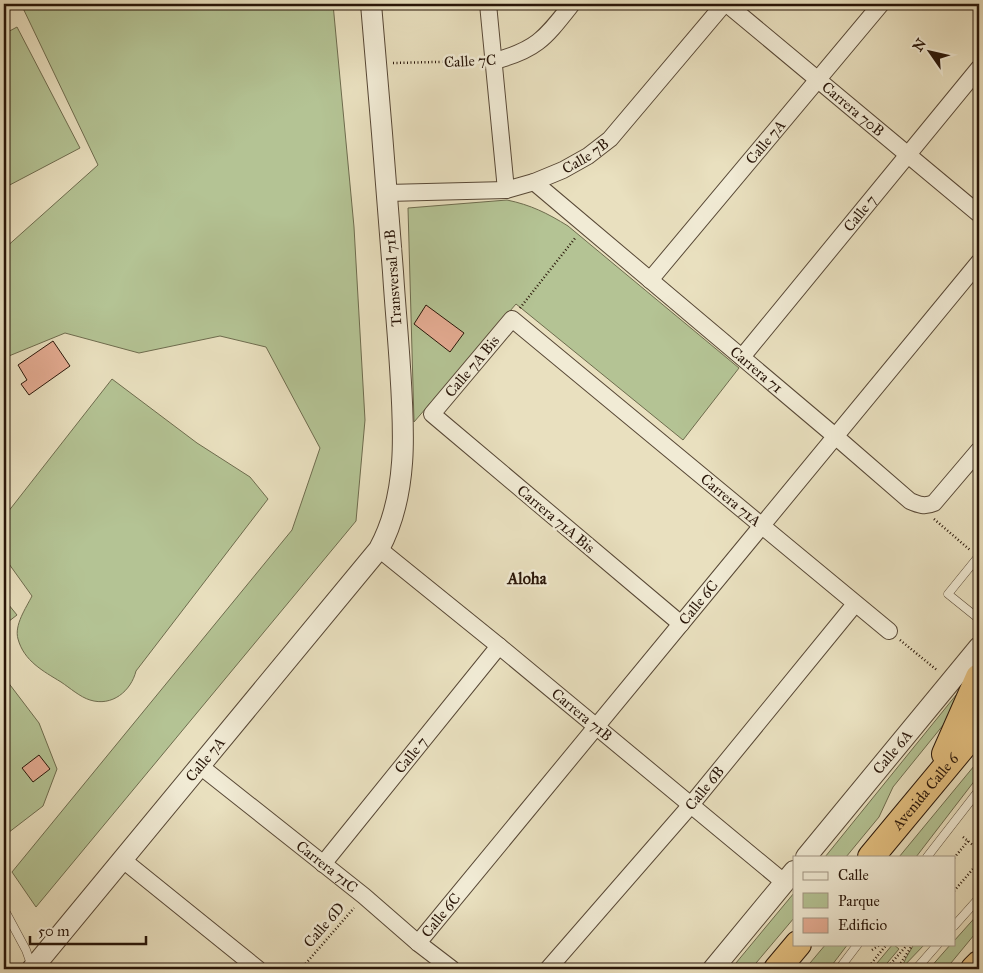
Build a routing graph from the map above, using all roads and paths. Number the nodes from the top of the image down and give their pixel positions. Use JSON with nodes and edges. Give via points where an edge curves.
{"nodes":[{"id":1,"x":371,"y":4,"type":"edge"},
{"id":2,"x":488,"y":4,"type":"edge"},
{"id":3,"x":572,"y":4,"type":"edge"},
{"id":4,"x":726,"y":4,"type":"edge"},
{"id":5,"x":881,"y":4,"type":"edge"},
{"id":6,"x":494,"y":61,"type":"junction"},
{"id":7,"x":376,"y":64,"type":"junction"},
{"id":8,"x":979,"y":68,"type":"edge"},
{"id":9,"x":816,"y":79,"type":"junction"},
{"id":10,"x":908,"y":155,"type":"junction"},
{"id":11,"x":534,"y":182,"type":"junction"},
{"id":12,"x":506,"y":190,"type":"junction"},
{"id":13,"x":387,"y":193,"type":"junction"},
{"id":14,"x":979,"y":214,"type":"edge"},
{"id":15,"x":585,"y":225,"type":"junction"},
{"id":16,"x":979,"y":262,"type":"edge"},
{"id":17,"x":650,"y":280,"type":"junction"},
{"id":18,"x":512,"y":319,"type":"junction"},
{"id":19,"x":742,"y":357,"type":"junction"},
{"id":20,"x":432,"y":414,"type":"joint"},
{"id":21,"x":835,"y":436,"type":"junction"},
{"id":22,"x":979,"y":450,"type":"edge"},
{"id":23,"x":918,"y":505,"type":"junction"},
{"id":24,"x":761,"y":526,"type":"junction"},
{"id":25,"x":379,"y":549,"type":"junction"},
{"id":26,"x":979,"y":557,"type":"edge"},
{"id":27,"x":855,"y":604,"type":"junction"},
{"id":28,"x":979,"y":619,"type":"edge"},
{"id":29,"x":681,"y":624,"type":"junction"},
{"id":30,"x":889,"y":631,"type":"joint"},
{"id":31,"x":499,"y":646,"type":"junction"},
{"id":32,"x":979,"y":647,"type":"edge"},
{"id":33,"x":979,"y":677,"type":"edge"},
{"id":34,"x":951,"y":682,"type":"junction"},
{"id":35,"x":596,"y":726,"type":"junction"},
{"id":36,"x":979,"y":727,"type":"edge"},
{"id":37,"x":200,"y":766,"type":"junction"},
{"id":38,"x":930,"y":785,"type":"junction"},
{"id":39,"x":979,"y":790,"type":"edge"},
{"id":40,"x":690,"y":806,"type":"junction"},
{"id":41,"x":963,"y":837,"type":"dead end"},
{"id":42,"x":968,"y":841,"type":"junction"},
{"id":43,"x":979,"y":850,"type":"edge"},
{"id":44,"x":807,"y":856,"type":"edge"},
{"id":45,"x":872,"y":856,"type":"edge"},
{"id":46,"x":928,"y":856,"type":"edge"},
{"id":47,"x":956,"y":856,"type":"edge"},
{"id":48,"x":123,"y":860,"type":"junction"},
{"id":49,"x":979,"y":862,"type":"edge"},
{"id":50,"x":323,"y":864,"type":"junction"},
{"id":51,"x":789,"y":877,"type":"edge"},
{"id":52,"x":956,"y":889,"type":"edge"},
{"id":53,"x":364,"y":896,"type":"junction"},
{"id":54,"x":979,"y":898,"type":"edge"},
{"id":55,"x":4,"y":909,"type":"edge"},
{"id":56,"x":956,"y":924,"type":"edge"},
{"id":57,"x":418,"y":943,"type":"junction"},
{"id":58,"x":796,"y":946,"type":"edge"},
{"id":59,"x":856,"y":946,"type":"edge"},
{"id":60,"x":878,"y":946,"type":"edge"},
{"id":61,"x":884,"y":946,"type":"edge"},
{"id":62,"x":906,"y":946,"type":"edge"},
{"id":63,"x":912,"y":946,"type":"edge"},
{"id":64,"x":936,"y":946,"type":"edge"},
{"id":65,"x":872,"y":950,"type":"dead end"},
{"id":66,"x":979,"y":964,"type":"edge"},
{"id":67,"x":32,"y":969,"type":"edge"},
{"id":68,"x":258,"y":969,"type":"edge"},
{"id":69,"x":302,"y":969,"type":"edge"},
{"id":70,"x":452,"y":969,"type":"edge"},
{"id":71,"x":548,"y":969,"type":"edge"},
{"id":72,"x":713,"y":969,"type":"edge"},
{"id":73,"x":778,"y":969,"type":"edge"},
{"id":74,"x":839,"y":969,"type":"edge"},
{"id":75,"x":867,"y":969,"type":"edge"},
{"id":76,"x":886,"y":969,"type":"edge"},
{"id":77,"x":897,"y":969,"type":"edge"},
{"id":78,"x":916,"y":969,"type":"edge"},
{"id":79,"x":974,"y":969,"type":"edge"}],
"edges":[{"from":1,"to":7,"type":"street","name":"Transversal 71B"},
{"from":2,"to":6,"type":"street"},
{"from":3,"to":6,"type":"street","name":"Calle 7C","via":[[532,47]]},
{"from":4,"to":9,"type":"street","name":"Carrera 70B"},
{"from":4,"to":11,"type":"street","name":"Calle 7B","via":[[610,139],[588,156]]},
{"from":5,"to":9,"type":"street","name":"Calle 7A"},
{"from":6,"to":7,"type":"path","name":"Calle 7C"},
{"from":6,"to":12,"type":"street"},
{"from":7,"to":13,"type":"street","name":"Transversal 71B"},
{"from":8,"to":10,"type":"street","name":"Calle 7"},
{"from":9,"to":10,"type":"street","name":"Carrera 70B"},
{"from":9,"to":17,"type":"street","name":"Calle 7A"},
{"from":10,"to":14,"type":"street","name":"Carrera 70B"},
{"from":10,"to":19,"type":"street","name":"Calle 7"},
{"from":11,"to":12,"type":"street","name":"Calle 7B"},
{"from":11,"to":15,"type":"street","name":"Carrera 71"},
{"from":12,"to":13,"type":"street","name":"Calle 7B"},
{"from":13,"to":25,"type":"street","name":"Transversal 71B","via":[[403,451],[394,511]]},
{"from":15,"to":17,"type":"street","name":"Carrera 71"},
{"from":15,"to":18,"type":"path"},
{"from":16,"to":21,"type":"street","name":"Calle 6C"},
{"from":17,"to":19,"type":"street","name":"Carrera 71"},
{"from":18,"to":20,"type":"street","name":"Calle 7A Bis"},
{"from":18,"to":24,"type":"street","name":"Carrera 71A"},
{"from":19,"to":21,"type":"street","name":"Carrera 71"},
{"from":20,"to":29,"type":"street","name":"Carrera 71A Bis"},
{"from":21,"to":23,"type":"street","name":"Carrera 71"},
{"from":21,"to":24,"type":"street","name":"Calle 6C"},
{"from":22,"to":23,"type":"street","via":[[934,503]]},
{"from":23,"to":26,"type":"path"},
{"from":24,"to":27,"type":"street","name":"Carrera 71A"},
{"from":24,"to":29,"type":"street","name":"Calle 6C"},
{"from":25,"to":31,"type":"street","name":"Carrera 71B"},
{"from":25,"to":37,"type":"street","name":"Calle 7A"},
{"from":26,"to":28,"type":"lane","via":[[948,594]]},
{"from":27,"to":30,"type":"street","name":"Carrera 71A"},
{"from":27,"to":40,"type":"street","name":"Calle 6B"},
{"from":29,"to":35,"type":"street","name":"Calle 6C"},
{"from":30,"to":34,"type":"path"},
{"from":31,"to":35,"type":"street","name":"Carrera 71B"},
{"from":31,"to":50,"type":"street","name":"Calle 7"},
{"from":32,"to":34,"type":"street","name":"Calle 6A"},
{"from":33,"to":38,"type":"highway"},
{"from":34,"to":44,"type":"street","name":"Calle 6A"},
{"from":35,"to":40,"type":"street","name":"Carrera 71B"},
{"from":35,"to":57,"type":"street","name":"Calle 6C"},
{"from":36,"to":38,"type":"highway","name":"Avenida Calle 6"},
{"from":37,"to":48,"type":"street","name":"Calle 7A"},
{"from":37,"to":50,"type":"street","name":"Carrera 71C"},
{"from":38,"to":45,"type":"highway","name":"Avenida Calle 6"},
{"from":39,"to":46,"type":"lane"},
{"from":40,"to":51,"type":"street","name":"Carrera 71B"},
{"from":40,"to":71,"type":"street","name":"Calle 6B"},
{"from":41,"to":42,"type":"path"},
{"from":42,"to":43,"type":"path"},
{"from":42,"to":47,"type":"path"},
{"from":48,"to":67,"type":"street","name":"Calle 7A"},
{"from":48,"to":68,"type":"street"},
{"from":49,"to":52,"type":"path"},
{"from":50,"to":53,"type":"street","name":"Carrera 71C"},
{"from":51,"to":72,"type":"street"},
{"from":53,"to":57,"type":"street","name":"Carrera 71C"},
{"from":53,"to":69,"type":"path","name":"Calle 6D"},
{"from":54,"to":56,"type":"lane"},
{"from":55,"to":67,"type":"lane","via":[[26,950]]},
{"from":57,"to":70,"type":"street","name":"Carrera 71C"},
{"from":58,"to":73,"type":"highway"},
{"from":59,"to":74,"type":"lane"},
{"from":60,"to":65,"type":"path"},
{"from":61,"to":75,"type":"path"},
{"from":62,"to":76,"type":"path"},
{"from":63,"to":77,"type":"path"},
{"from":64,"to":78,"type":"lane"},
{"from":66,"to":79,"type":"highway"}]}
